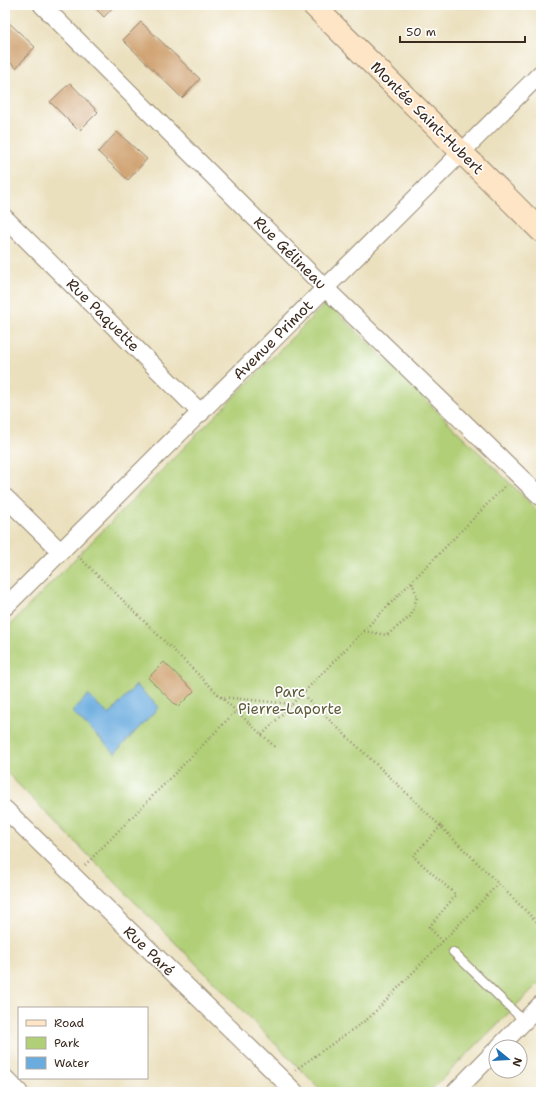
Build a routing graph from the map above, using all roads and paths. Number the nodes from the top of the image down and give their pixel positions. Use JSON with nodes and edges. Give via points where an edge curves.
{"nodes":[{"id":1,"x":42,"y":5,"type":"edge"},
{"id":2,"x":313,"y":5,"type":"edge"},
{"id":3,"x":541,"y":73,"type":"edge"},
{"id":4,"x":462,"y":153,"type":"junction"},
{"id":5,"x":5,"y":218,"type":"edge"},
{"id":6,"x":541,"y":232,"type":"edge"},
{"id":7,"x":325,"y":288,"type":"junction"},
{"id":8,"x":201,"y":413,"type":"junction"},
{"id":9,"x":517,"y":473,"type":"junction"},
{"id":10,"x":5,"y":497,"type":"edge"},
{"id":11,"x":541,"y":498,"type":"edge"},
{"id":12,"x":63,"y":548,"type":"junction"},
{"id":13,"x":412,"y":582,"type":"junction"},
{"id":14,"x":5,"y":607,"type":"edge"},
{"id":15,"x":364,"y":631,"type":"junction"},
{"id":16,"x":302,"y":694,"type":"junction"},
{"id":17,"x":221,"y":697,"type":"junction"},
{"id":18,"x":292,"y":704,"type":"junction"},
{"id":19,"x":236,"y":711,"type":"junction"},
{"id":20,"x":262,"y":735,"type":"junction"},
{"id":21,"x":275,"y":747,"type":"dead end"},
{"id":22,"x":5,"y":809,"type":"edge"},
{"id":23,"x":441,"y":826,"type":"junction"},
{"id":24,"x":73,"y":877,"type":"junction"},
{"id":25,"x":498,"y":884,"type":"junction"},
{"id":26,"x":541,"y":926,"type":"edge"},
{"id":27,"x":443,"y":942,"type":"junction"},
{"id":28,"x":453,"y":952,"type":"joint"},
{"id":29,"x":534,"y":1015,"type":"edge"},
{"id":30,"x":508,"y":1039,"type":"edge"},
{"id":31,"x":488,"y":1058,"type":"edge"},
{"id":32,"x":5,"y":1078,"type":"edge"},
{"id":33,"x":282,"y":1080,"type":"junction"},
{"id":34,"x":19,"y":1092,"type":"edge"},
{"id":35,"x":295,"y":1092,"type":"edge"},
{"id":36,"x":455,"y":1092,"type":"edge"}],
"edges":[{"from":1,"to":7,"type":"street","name":"Rue Gélineau"},
{"from":2,"to":4,"type":"street","name":"Montée Saint-Hubert"},
{"from":3,"to":4,"type":"street","name":"Avenue Primot"},
{"from":4,"to":6,"type":"street","name":"Montée Saint-Hubert"},
{"from":4,"to":7,"type":"street","name":"Avenue Primot"},
{"from":5,"to":8,"type":"street","name":"Rue Paquette"},
{"from":7,"to":8,"type":"street","name":"Avenue Primot"},
{"from":7,"to":9,"type":"street","name":"Rue Gélineau"},
{"from":8,"to":12,"type":"street","name":"Avenue Primot"},
{"from":9,"to":11,"type":"street","name":"Rue Gélineau"},
{"from":9,"to":13,"type":"path"},
{"from":10,"to":12,"type":"street"},
{"from":12,"to":14,"type":"street","name":"Avenue Primot"},
{"from":12,"to":17,"type":"path"},
{"from":13,"to":15,"type":"path"},
{"from":13,"to":15,"type":"path","via":[[417,597],[411,616],[387,635]]},
{"from":15,"to":16,"type":"path"},
{"from":16,"to":18,"type":"path"},
{"from":16,"to":23,"type":"path"},
{"from":17,"to":18,"type":"path"},
{"from":17,"to":19,"type":"path"},
{"from":18,"to":20,"type":"path"},
{"from":19,"to":20,"type":"path"},
{"from":19,"to":24,"type":"path"},
{"from":20,"to":21,"type":"path"},
{"from":22,"to":24,"type":"street","name":"Rue Paré"},
{"from":23,"to":25,"type":"path"},
{"from":23,"to":27,"type":"path","via":[[412,856],[456,895],[429,927]]},
{"from":24,"to":33,"type":"street","name":"Rue Paré"},
{"from":25,"to":26,"type":"path"},
{"from":25,"to":27,"type":"path"},
{"from":27,"to":28,"type":"path"},
{"from":27,"to":33,"type":"path","via":[[369,1018]]},
{"from":28,"to":29,"type":"lane"},
{"from":29,"to":30,"type":"street"},
{"from":31,"to":36,"type":"street"},
{"from":32,"to":34,"type":"street"},
{"from":33,"to":35,"type":"street","name":"Rue Paré"}]}
